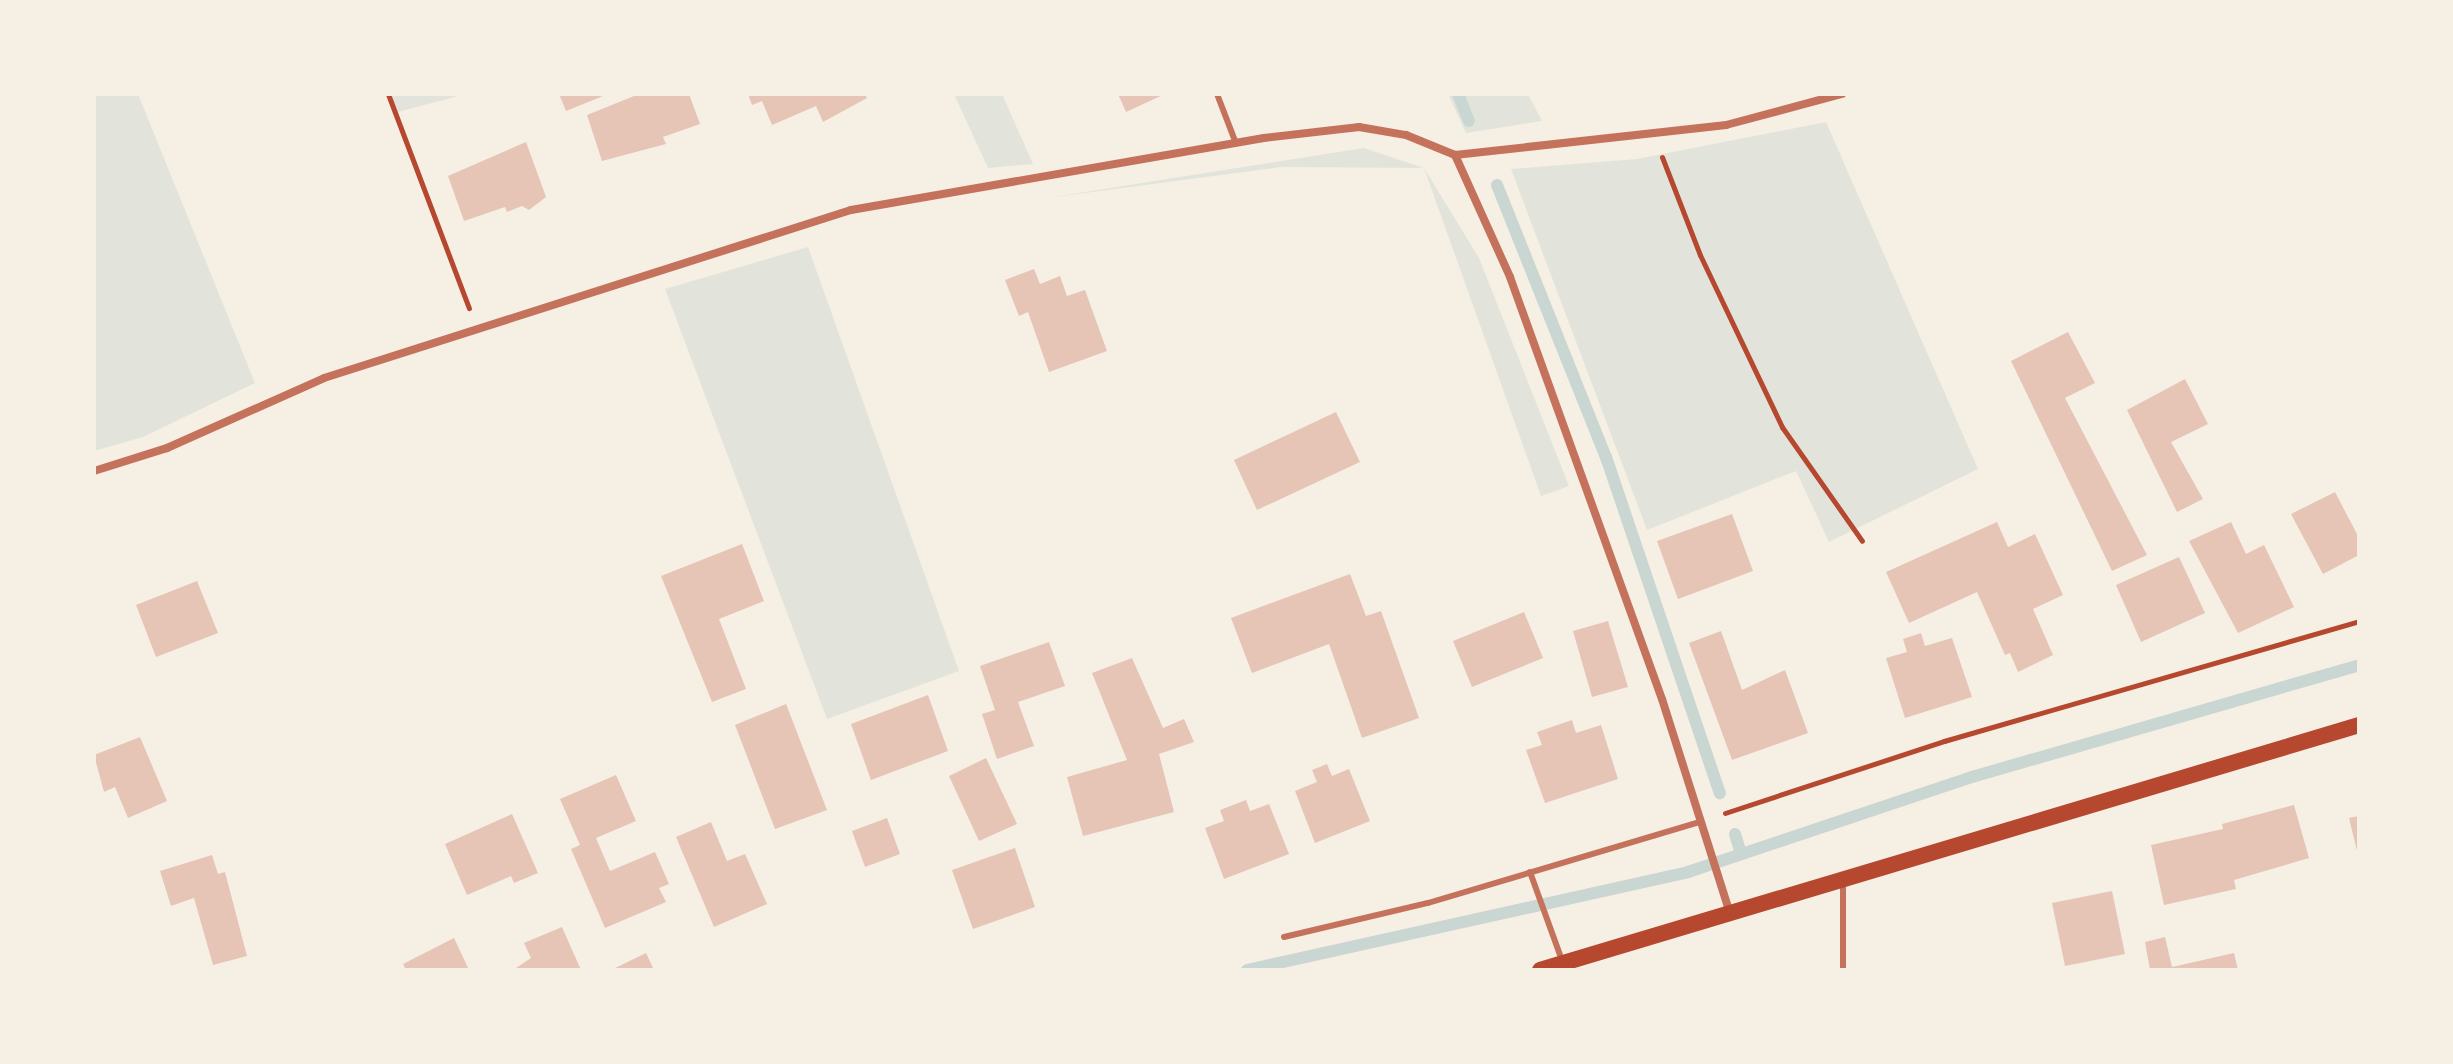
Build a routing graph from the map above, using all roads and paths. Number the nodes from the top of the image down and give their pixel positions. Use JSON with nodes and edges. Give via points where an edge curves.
{"nodes":[{"id":1,"x":388,"y":94,"type":"edge"},
{"id":2,"x":1217,"y":94,"type":"edge"},
{"id":3,"x":1842,"y":94,"type":"edge"},
{"id":4,"x":1653,"y":134,"type":"junction"},
{"id":5,"x":1235,"y":141,"type":"junction"},
{"id":6,"x":1455,"y":155,"type":"junction"},
{"id":7,"x":476,"y":328,"type":"junction"},
{"id":8,"x":94,"y":471,"type":"edge"},
{"id":9,"x":1862,"y":541,"type":"dead end"},
{"id":10,"x":2359,"y":621,"type":"edge"},
{"id":11,"x":2359,"y":725,"type":"edge"},
{"id":12,"x":1699,"y":822,"type":"junction"},
{"id":13,"x":1530,"y":872,"type":"junction"},
{"id":14,"x":1842,"y":879,"type":"junction"},
{"id":15,"x":1730,"y":913,"type":"junction"},
{"id":16,"x":1284,"y":937,"type":"dead end"},
{"id":17,"x":1563,"y":963,"type":"junction"},
{"id":18,"x":1540,"y":970,"type":"edge"},
{"id":19,"x":1843,"y":970,"type":"edge"}],
"edges":[{"from":1,"to":7,"type":"path"},
{"from":2,"to":5,"type":"lane"},
{"from":3,"to":4,"type":"street","via":[[1726,125]]},
{"from":4,"to":6,"type":"street"},
{"from":4,"to":9,"type":"path","via":[[1700,255],[1782,427]]},
{"from":5,"to":6,"type":"street","via":[[1359,127],[1406,135]]},
{"from":5,"to":7,"type":"street","via":[[851,210]]},
{"from":6,"to":12,"type":"street","via":[[1510,277],[1662,699]]},
{"from":7,"to":8,"type":"street","via":[[324,378],[167,448]]},
{"from":10,"to":12,"type":"path","via":[[1944,741]]},
{"from":11,"to":14,"type":"main road"},
{"from":12,"to":13,"type":"lane"},
{"from":12,"to":15,"type":"street"},
{"from":13,"to":16,"type":"lane"},
{"from":13,"to":17,"type":"lane"},
{"from":14,"to":15,"type":"main road"},
{"from":14,"to":19,"type":"lane"},
{"from":15,"to":17,"type":"main road"},
{"from":17,"to":18,"type":"main road"}]}
